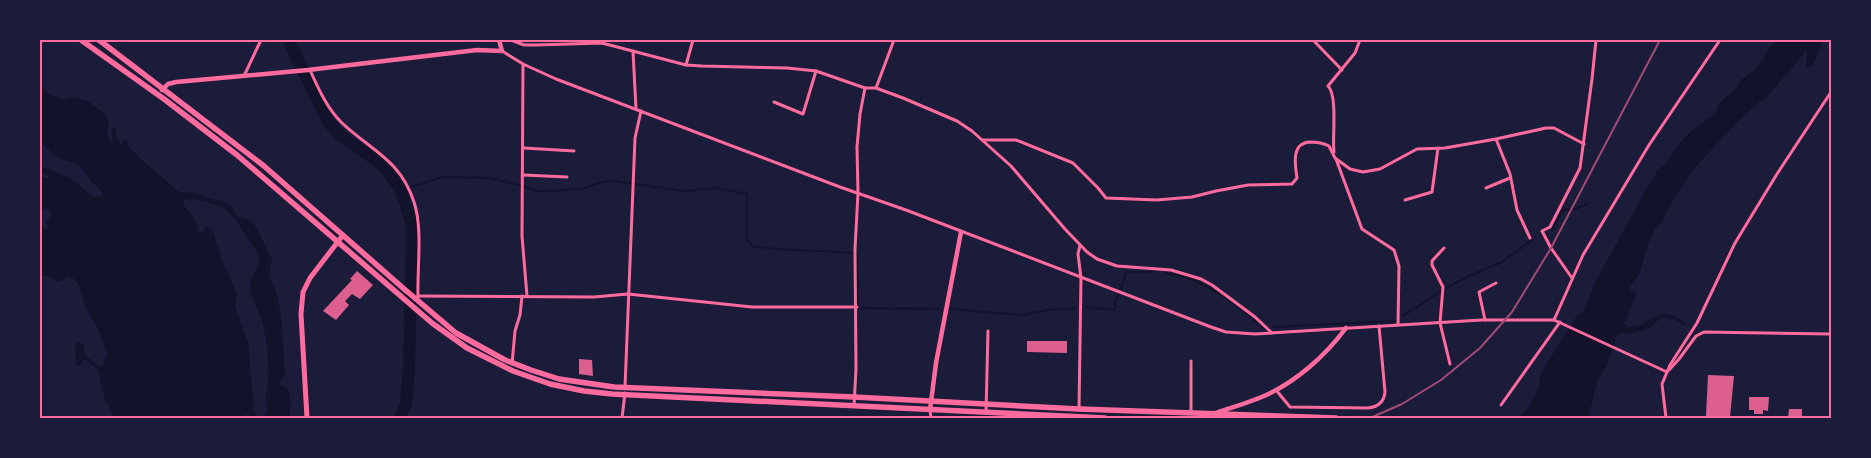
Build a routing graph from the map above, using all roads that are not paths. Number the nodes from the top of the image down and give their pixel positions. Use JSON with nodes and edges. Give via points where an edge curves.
{"nodes":[{"id":1,"x":81,"y":40,"type":"edge"},
{"id":2,"x":100,"y":40,"type":"edge"},
{"id":3,"x":262,"y":40,"type":"edge"},
{"id":4,"x":499,"y":40,"type":"edge"},
{"id":5,"x":511,"y":40,"type":"edge"},
{"id":6,"x":693,"y":40,"type":"edge"},
{"id":7,"x":894,"y":40,"type":"edge"},
{"id":8,"x":1313,"y":40,"type":"edge"},
{"id":9,"x":1360,"y":40,"type":"edge"},
{"id":10,"x":1596,"y":40,"type":"edge"},
{"id":11,"x":1720,"y":40,"type":"edge"},
{"id":12,"x":517,"y":41,"type":"edge"},
{"id":13,"x":502,"y":51,"type":"junction"},
{"id":14,"x":633,"y":51,"type":"junction"},
{"id":15,"x":523,"y":64,"type":"junction"},
{"id":16,"x":686,"y":64,"type":"junction"},
{"id":17,"x":309,"y":70,"type":"junction"},
{"id":18,"x":1342,"y":70,"type":"junction"},
{"id":19,"x":816,"y":71,"type":"junction"},
{"id":20,"x":244,"y":76,"type":"junction"},
{"id":21,"x":164,"y":88,"type":"junction"},
{"id":22,"x":865,"y":88,"type":"junction"},
{"id":23,"x":876,"y":88,"type":"junction"},
{"id":24,"x":1831,"y":92,"type":"edge"},
{"id":25,"x":158,"y":95,"type":"junction"},
{"id":26,"x":774,"y":102,"type":"dead end"},
{"id":27,"x":636,"y":109,"type":"junction"},
{"id":28,"x":641,"y":111,"type":"junction"},
{"id":29,"x":1496,"y":139,"type":"junction"},
{"id":30,"x":982,"y":140,"type":"junction"},
{"id":31,"x":1584,"y":144,"type":"junction"},
{"id":32,"x":524,"y":148,"type":"junction"},
{"id":33,"x":1438,"y":148,"type":"junction"},
{"id":34,"x":574,"y":152,"type":"dead end"},
{"id":35,"x":1336,"y":158,"type":"junction"},
{"id":36,"x":523,"y":175,"type":"junction"},
{"id":37,"x":567,"y":177,"type":"dead end"},
{"id":38,"x":1510,"y":178,"type":"junction"},
{"id":39,"x":1486,"y":188,"type":"dead end"},
{"id":40,"x":858,"y":193,"type":"junction"},
{"id":41,"x":1405,"y":200,"type":"dead end"},
{"id":42,"x":961,"y":232,"type":"junction"},
{"id":43,"x":344,"y":235,"type":"junction"},
{"id":44,"x":1530,"y":238,"type":"dead end"},
{"id":45,"x":338,"y":242,"type":"junction"},
{"id":46,"x":1080,"y":245,"type":"junction"},
{"id":47,"x":1444,"y":248,"type":"dead end"},
{"id":48,"x":1081,"y":278,"type":"junction"},
{"id":49,"x":1572,"y":278,"type":"junction"},
{"id":50,"x":1496,"y":283,"type":"dead end"},
{"id":51,"x":628,"y":294,"type":"junction"},
{"id":52,"x":522,"y":296,"type":"junction"},
{"id":53,"x":527,"y":296,"type":"junction"},
{"id":54,"x":418,"y":299,"type":"junction"},
{"id":55,"x":856,"y":307,"type":"junction"},
{"id":56,"x":1485,"y":320,"type":"junction"},
{"id":57,"x":1554,"y":320,"type":"junction"},
{"id":58,"x":1561,"y":322,"type":"junction"},
{"id":59,"x":1440,"y":323,"type":"junction"},
{"id":60,"x":1398,"y":325,"type":"junction"},
{"id":61,"x":1379,"y":326,"type":"junction"},
{"id":62,"x":1346,"y":328,"type":"junction"},
{"id":63,"x":988,"y":331,"type":"dead end"},
{"id":64,"x":1272,"y":333,"type":"junction"},
{"id":65,"x":1831,"y":334,"type":"edge"},
{"id":66,"x":1191,"y":361,"type":"dead end"},
{"id":67,"x":512,"y":362,"type":"junction"},
{"id":68,"x":1450,"y":364,"type":"dead end"},
{"id":69,"x":510,"y":370,"type":"junction"},
{"id":70,"x":1668,"y":372,"type":"junction"},
{"id":71,"x":625,"y":387,"type":"junction"},
{"id":72,"x":686,"y":390,"type":"junction"},
{"id":73,"x":1276,"y":390,"type":"junction"},
{"id":74,"x":624,"y":394,"type":"junction"},
{"id":75,"x":686,"y":397,"type":"junction"},
{"id":76,"x":854,"y":397,"type":"junction"},
{"id":77,"x":930,"y":402,"type":"junction"},
{"id":78,"x":986,"y":405,"type":"junction"},
{"id":79,"x":1501,"y":405,"type":"dead end"},
{"id":80,"x":854,"y":406,"type":"junction"},
{"id":81,"x":1290,"y":407,"type":"junction"},
{"id":82,"x":1079,"y":409,"type":"junction"},
{"id":83,"x":930,"y":410,"type":"junction"},
{"id":84,"x":986,"y":413,"type":"junction"},
{"id":85,"x":1191,"y":413,"type":"junction"},
{"id":86,"x":1213,"y":416,"type":"edge"},
{"id":87,"x":1079,"y":417,"type":"edge"},
{"id":88,"x":1288,"y":417,"type":"edge"},
{"id":89,"x":307,"y":418,"type":"edge"},
{"id":90,"x":622,"y":418,"type":"edge"},
{"id":91,"x":930,"y":418,"type":"edge"},
{"id":92,"x":1105,"y":418,"type":"edge"},
{"id":93,"x":1336,"y":418,"type":"edge"},
{"id":94,"x":1666,"y":418,"type":"edge"}],
"edges":[{"from":1,"to":25,"type":"highway"},
{"from":2,"to":21,"type":"highway"},
{"from":3,"to":20,"type":"street"},
{"from":4,"to":13,"type":"street"},
{"from":5,"to":12,"type":"street"},
{"from":6,"to":16,"type":"street"},
{"from":7,"to":23,"type":"street"},
{"from":8,"to":18,"type":"street"},
{"from":9,"to":18,"type":"street"},
{"from":10,"to":31,"type":"street"},
{"from":11,"to":49,"type":"street","via":[[1649,145],[1582,255]]},
{"from":12,"to":14,"type":"street","via":[[524,45],[602,44]]},
{"from":13,"to":15,"type":"street"},
{"from":13,"to":17,"type":"street","via":[[477,50]]},
{"from":14,"to":16,"type":"street"},
{"from":14,"to":27,"type":"street"},
{"from":15,"to":27,"type":"street"},
{"from":15,"to":32,"type":"street"},
{"from":16,"to":19,"type":"street"},
{"from":17,"to":20,"type":"street"},
{"from":17,"to":54,"type":"street","via":[[340,120],[393,164],[405,182],[415,204],[418,229]]},
{"from":18,"to":35,"type":"street","via":[[1328,86],[1334,113]]},
{"from":19,"to":22,"type":"street"},
{"from":19,"to":26,"type":"street","via":[[803,114]]},
{"from":20,"to":21,"type":"street","via":[[176,82]]},
{"from":21,"to":25,"type":"street"},
{"from":21,"to":43,"type":"highway","via":[[264,166]]},
{"from":22,"to":23,"type":"street"},
{"from":22,"to":40,"type":"street","via":[[857,147]]},
{"from":23,"to":30,"type":"street","via":[[957,120]]},
{"from":24,"to":70,"type":"street","via":[[1735,243],[1697,323]]},
{"from":25,"to":45,"type":"highway","via":[[244,161]]},
{"from":27,"to":28,"type":"street"},
{"from":28,"to":40,"type":"street"},
{"from":28,"to":51,"type":"street","via":[[635,138]]},
{"from":29,"to":31,"type":"street","via":[[1554,128]]},
{"from":29,"to":33,"type":"street"},
{"from":29,"to":38,"type":"street"},
{"from":30,"to":35,"type":"street","via":[[1016,140],[1073,163],[1106,198],[1157,200],[1248,186],[1292,184],[1297,178],[1296,151],[1305,142],[1330,146]]},
{"from":30,"to":46,"type":"street","via":[[1011,166]]},
{"from":31,"to":49,"type":"street","via":[[1580,168],[1569,192],[1550,227],[1542,231]]},
{"from":32,"to":34,"type":"street"},
{"from":32,"to":36,"type":"street"},
{"from":33,"to":35,"type":"street","via":[[1417,149],[1380,169],[1363,172],[1350,169]]},
{"from":33,"to":41,"type":"street","via":[[1432,192]]},
{"from":35,"to":60,"type":"street","via":[[1362,229],[1394,250],[1399,266]]},
{"from":36,"to":37,"type":"street"},
{"from":36,"to":53,"type":"street","via":[[522,236]]},
{"from":38,"to":39,"type":"street"},
{"from":38,"to":44,"type":"street","via":[[1517,210]]},
{"from":40,"to":42,"type":"street"},
{"from":40,"to":55,"type":"street","via":[[854,249]]},
{"from":42,"to":48,"type":"street"},
{"from":42,"to":77,"type":"street"},
{"from":43,"to":45,"type":"main road"},
{"from":43,"to":54,"type":"highway"},
{"from":45,"to":69,"type":"highway","via":[[418,311],[467,348]]},
{"from":45,"to":89,"type":"main road","via":[[303,292],[301,314]]},
{"from":46,"to":48,"type":"street"},
{"from":46,"to":64,"type":"street","via":[[1097,259],[1110,264],[1171,270],[1201,279],[1248,311]]},
{"from":47,"to":59,"type":"street","via":[[1432,261],[1443,287]]},
{"from":48,"to":64,"type":"street","via":[[1226,332]]},
{"from":48,"to":82,"type":"street"},
{"from":49,"to":57,"type":"street"},
{"from":50,"to":56,"type":"street","via":[[1479,292]]},
{"from":51,"to":53,"type":"street"},
{"from":51,"to":55,"type":"street","via":[[752,307]]},
{"from":51,"to":71,"type":"street"},
{"from":52,"to":53,"type":"street"},
{"from":52,"to":54,"type":"street"},
{"from":52,"to":67,"type":"street"},
{"from":54,"to":67,"type":"highway","via":[[456,333]]},
{"from":55,"to":76,"type":"street"},
{"from":56,"to":57,"type":"street"},
{"from":56,"to":59,"type":"street"},
{"from":57,"to":58,"type":"street"},
{"from":58,"to":70,"type":"street"},
{"from":58,"to":79,"type":"street"},
{"from":59,"to":60,"type":"street"},
{"from":59,"to":68,"type":"street"},
{"from":60,"to":61,"type":"street"},
{"from":61,"to":62,"type":"street"},
{"from":61,"to":81,"type":"street","via":[[1385,390],[1379,404],[1368,408]]},
{"from":62,"to":64,"type":"street"},
{"from":62,"to":73,"type":"street","via":[[1316,361]]},
{"from":63,"to":78,"type":"street"},
{"from":65,"to":70,"type":"street","via":[[1701,332]]},
{"from":66,"to":85,"type":"street"},
{"from":67,"to":69,"type":"street"},
{"from":67,"to":71,"type":"highway","via":[[559,379]]},
{"from":69,"to":74,"type":"highway","via":[[566,388]]},
{"from":70,"to":94,"type":"street","via":[[1662,388]]},
{"from":71,"to":72,"type":"highway"},
{"from":71,"to":74,"type":"street"},
{"from":72,"to":75,"type":"street"},
{"from":72,"to":76,"type":"highway"},
{"from":73,"to":81,"type":"street"},
{"from":73,"to":86,"type":"street"},
{"from":74,"to":75,"type":"highway"},
{"from":74,"to":90,"type":"street"},
{"from":75,"to":80,"type":"highway"},
{"from":76,"to":77,"type":"highway"},
{"from":76,"to":80,"type":"street"},
{"from":77,"to":78,"type":"highway"},
{"from":77,"to":83,"type":"street"},
{"from":78,"to":82,"type":"highway"},
{"from":78,"to":84,"type":"street"},
{"from":80,"to":83,"type":"highway"},
{"from":81,"to":88,"type":"street"},
{"from":82,"to":85,"type":"highway"},
{"from":82,"to":87,"type":"street"},
{"from":83,"to":84,"type":"highway"},
{"from":83,"to":91,"type":"street"},
{"from":84,"to":87,"type":"highway"},
{"from":85,"to":86,"type":"highway"},
{"from":86,"to":88,"type":"highway"},
{"from":87,"to":92,"type":"highway"},
{"from":88,"to":93,"type":"highway"}]}
